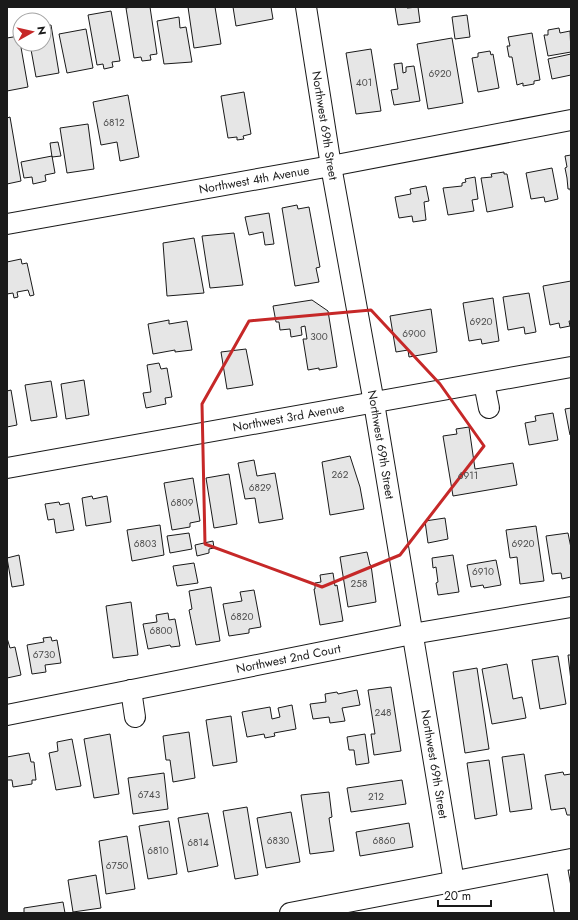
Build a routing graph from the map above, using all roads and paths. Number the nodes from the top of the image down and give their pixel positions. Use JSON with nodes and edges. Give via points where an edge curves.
{"nodes":[{"id":1,"x":306,"y":7,"type":"edge"},
{"id":2,"x":571,"y":120,"type":"edge"},
{"id":3,"x":331,"y":166,"type":"junction"},
{"id":4,"x":7,"y":224,"type":"edge"},
{"id":5,"x":571,"y":367,"type":"edge"},
{"id":6,"x":484,"y":382,"type":"junction"},
{"id":7,"x":374,"y":403,"type":"junction"},
{"id":8,"x":489,"y":408,"type":"dead end"},
{"id":9,"x":7,"y":468,"type":"edge"},
{"id":10,"x":571,"y":607,"type":"edge"},
{"id":11,"x":412,"y":634,"type":"junction"},
{"id":12,"x":131,"y":690,"type":"junction"},
{"id":13,"x":7,"y":715,"type":"edge"},
{"id":14,"x":135,"y":717,"type":"dead end"},
{"id":15,"x":564,"y":861,"type":"edge"},
{"id":16,"x":454,"y":882,"type":"junction"},
{"id":17,"x":336,"y":909,"type":"edge"},
{"id":18,"x":290,"y":913,"type":"edge"},
{"id":19,"x":565,"y":913,"type":"edge"}],
"edges":[{"from":1,"to":3,"type":"street","name":"Northwest 69th Street"},
{"from":2,"to":3,"type":"street","name":"Northwest 4th Avenue"},
{"from":3,"to":4,"type":"street","name":"Northwest 4th Avenue"},
{"from":3,"to":7,"type":"street","name":"Northwest 69th Street"},
{"from":5,"to":6,"type":"street","name":"Northwest 3rd Avenue"},
{"from":6,"to":7,"type":"street","name":"Northwest 3rd Avenue"},
{"from":6,"to":8,"type":"street"},
{"from":7,"to":9,"type":"street","name":"Northwest 3rd Avenue"},
{"from":7,"to":11,"type":"street","name":"Northwest 69th Street"},
{"from":10,"to":11,"type":"street","name":"Northwest 2nd Court"},
{"from":11,"to":12,"type":"street","name":"Northwest 2nd Court"},
{"from":11,"to":16,"type":"street","name":"Northwest 69th Street"},
{"from":12,"to":13,"type":"street","name":"Northwest 2nd Court"},
{"from":12,"to":14,"type":"street"},
{"from":15,"to":16,"type":"street"},
{"from":15,"to":19,"type":"street"},
{"from":16,"to":17,"type":"street"},
{"from":17,"to":18,"type":"street"}]}
